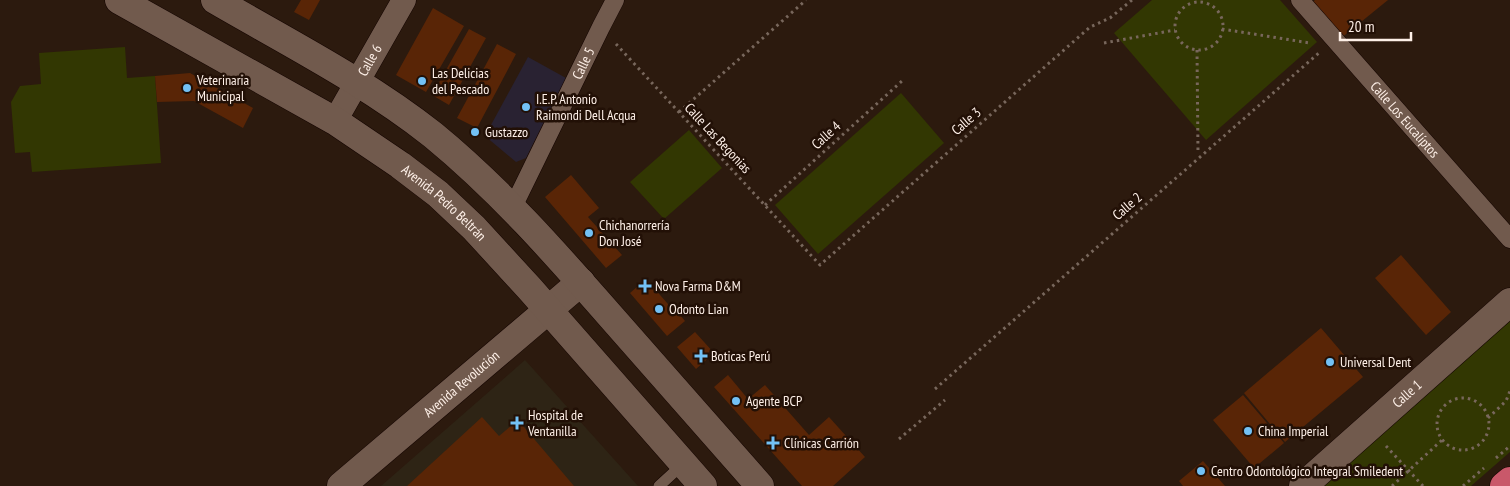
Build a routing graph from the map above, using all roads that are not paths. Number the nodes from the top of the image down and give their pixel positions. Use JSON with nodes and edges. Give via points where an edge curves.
{"nodes":[{"id":1,"x":119,"y":0,"type":"edge"},
{"id":2,"x":215,"y":0,"type":"edge"},
{"id":3,"x":404,"y":0,"type":"edge"},
{"id":4,"x":616,"y":0,"type":"edge"},
{"id":5,"x":1300,"y":0,"type":"edge"},
{"id":6,"x":357,"y":82,"type":"junction"},
{"id":7,"x":335,"y":121,"type":"junction"},
{"id":8,"x":513,"y":207,"type":"junction"},
{"id":9,"x":1510,"y":239,"type":"edge"},
{"id":10,"x":581,"y":282,"type":"junction"},
{"id":11,"x":1510,"y":302,"type":"edge"},
{"id":12,"x":548,"y":310,"type":"junction"},
{"id":13,"x":684,"y":464,"type":"junction"},
{"id":14,"x":1510,"y":481,"type":"edge"},
{"id":15,"x":341,"y":486,"type":"edge"},
{"id":16,"x":659,"y":486,"type":"edge"},
{"id":17,"x":703,"y":486,"type":"edge"},
{"id":18,"x":760,"y":486,"type":"edge"},
{"id":19,"x":1303,"y":486,"type":"edge"},
{"id":20,"x":1504,"y":486,"type":"edge"}],
"edges":[{"from":1,"to":7,"type":"main road","name":"Avenida Pedro Beltrán"},
{"from":2,"to":6,"type":"main road"},
{"from":3,"to":6,"type":"street","name":"Calle 6"},
{"from":4,"to":8,"type":"street","name":"Calle 5"},
{"from":5,"to":9,"type":"street","name":"Calle Los Eucalíptos","via":[[1331,43]]},
{"from":6,"to":7,"type":"street","name":"Calle 6"},
{"from":6,"to":8,"type":"main road","via":[[432,134]]},
{"from":7,"to":12,"type":"main road","name":"Avenida Pedro Beltrán","via":[[438,194],[474,228]]},
{"from":8,"to":10,"type":"main road"},
{"from":10,"to":12,"type":"main road","name":"Avenida Revolución"},
{"from":10,"to":18,"type":"main road"},
{"from":11,"to":19,"type":"main road","name":"Calle 1"},
{"from":12,"to":13,"type":"main road","name":"Avenida Pedro Beltrán"},
{"from":12,"to":15,"type":"main road","name":"Avenida Revolución"},
{"from":13,"to":16,"type":"lane"},
{"from":13,"to":17,"type":"main road","name":"Avenida Pedro Beltrán"},
{"from":14,"to":20,"type":"highway"}]}
